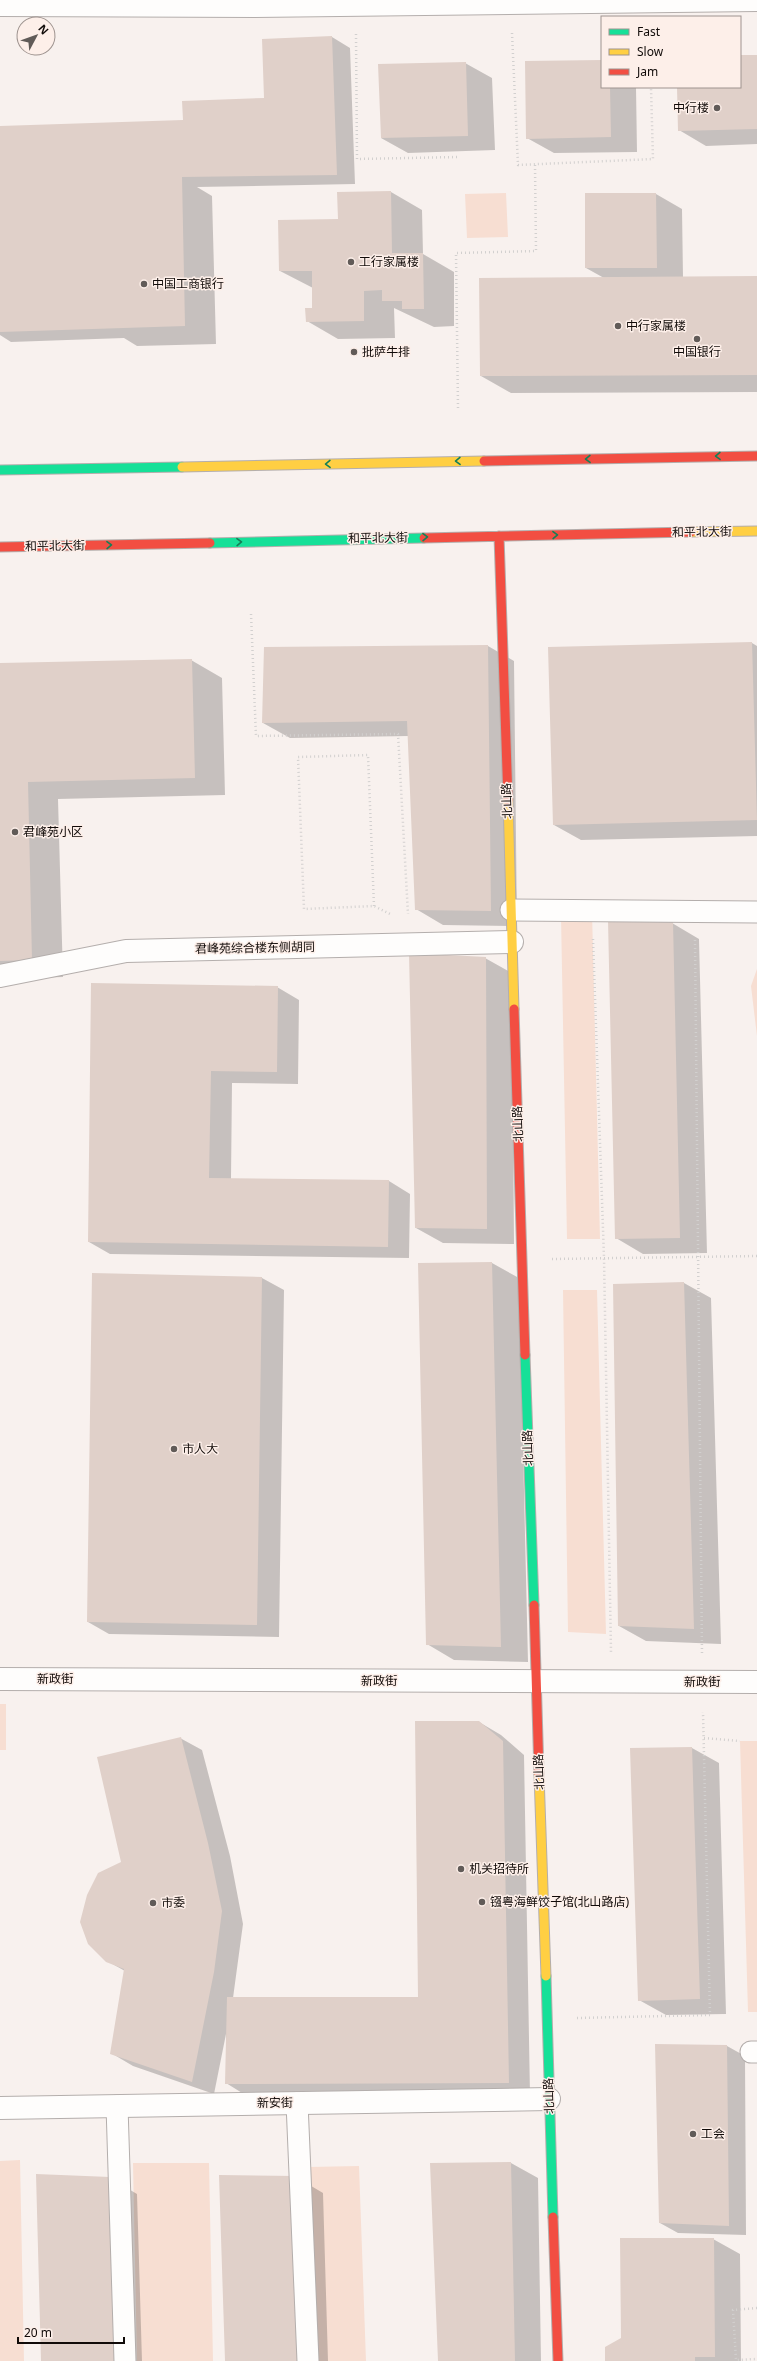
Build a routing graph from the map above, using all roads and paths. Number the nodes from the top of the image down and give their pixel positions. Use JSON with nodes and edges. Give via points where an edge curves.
{"nodes":[{"id":1,"x":757,"y":0,"type":"edge"},
{"id":2,"x":511,"y":3,"type":"junction"},
{"id":3,"x":0,"y":5,"type":"edge"},
{"id":4,"x":356,"y":5,"type":"junction"},
{"id":5,"x":651,"y":88,"type":"edge"},
{"id":6,"x":459,"y":157,"type":"dead end"},
{"id":7,"x":535,"y":164,"type":"junction"},
{"id":8,"x":458,"y":408,"type":"dead end"},
{"id":9,"x":757,"y":456,"type":"edge"},
{"id":10,"x":0,"y":470,"type":"edge"},
{"id":11,"x":757,"y":531,"type":"edge"},
{"id":12,"x":499,"y":536,"type":"junction"},
{"id":13,"x":0,"y":547,"type":"edge"},
{"id":14,"x":251,"y":614,"type":"dead end"},
{"id":15,"x":374,"y":906,"type":"joint"},
{"id":16,"x":511,"y":910,"type":"junction"},
{"id":17,"x":592,"y":911,"type":"junction"},
{"id":18,"x":695,"y":911,"type":"junction"},
{"id":19,"x":757,"y":912,"type":"edge"},
{"id":20,"x":416,"y":916,"type":"dead end"},
{"id":21,"x":512,"y":942,"type":"junction"},
{"id":22,"x":0,"y":976,"type":"edge"},
{"id":23,"x":698,"y":1256,"type":"junction"},
{"id":24,"x":757,"y":1256,"type":"edge"},
{"id":25,"x":604,"y":1258,"type":"junction"},
{"id":26,"x":522,"y":1260,"type":"junction"},
{"id":27,"x":0,"y":1679,"type":"edge"},
{"id":28,"x":702,"y":1681,"type":"junction"},
{"id":29,"x":536,"y":1682,"type":"junction"},
{"id":30,"x":611,"y":1682,"type":"junction"},
{"id":31,"x":757,"y":1682,"type":"edge"},
{"id":32,"x":704,"y":1738,"type":"junction"},
{"id":33,"x":740,"y":1741,"type":"dead end"},
{"id":34,"x":547,"y":2018,"type":"junction"},
{"id":35,"x":550,"y":2099,"type":"junction"},
{"id":36,"x":298,"y":2103,"type":"junction"},
{"id":37,"x":117,"y":2106,"type":"junction"},
{"id":38,"x":0,"y":2108,"type":"edge"},
{"id":39,"x":757,"y":2308,"type":"edge"},
{"id":40,"x":757,"y":2359,"type":"edge"},
{"id":41,"x":125,"y":2361,"type":"edge"},
{"id":42,"x":308,"y":2361,"type":"edge"},
{"id":43,"x":558,"y":2361,"type":"edge"}],
"edges":[{"from":1,"to":2,"type":"street"},
{"from":2,"to":4,"type":"street"},
{"from":2,"to":7,"type":"path","via":[[518,165]]},
{"from":3,"to":4,"type":"street"},
{"from":4,"to":6,"type":"path","via":[[357,159]]},
{"from":5,"to":7,"type":"path","via":[[653,160]]},
{"from":7,"to":8,"type":"path","via":[[536,251],[456,253]]},
{"from":9,"to":10,"type":"street","one_way":true},
{"from":12,"to":11,"type":"street","name":"和平北大街","one_way":true},
{"from":13,"to":12,"type":"street","name":"和平北大街","one_way":true},
{"from":12,"to":16,"type":"street","name":"北山路"},
{"from":14,"to":20,"type":"path","via":[[256,736],[398,734],[408,916]]},
{"from":15,"to":15,"type":"path","via":[[304,909],[298,758],[368,755]]},
{"from":16,"to":17,"type":"lane"},
{"from":16,"to":21,"type":"street","name":"北山路"},
{"from":17,"to":18,"type":"lane"},
{"from":17,"to":25,"type":"path"},
{"from":18,"to":19,"type":"lane"},
{"from":18,"to":23,"type":"path"},
{"from":21,"to":22,"type":"street","name":"君峰苑综合楼东侧胡同","via":[[126,951]]},
{"from":21,"to":26,"type":"street","name":"北山路"},
{"from":23,"to":24,"type":"path"},
{"from":23,"to":25,"type":"path"},
{"from":23,"to":28,"type":"path"},
{"from":25,"to":26,"type":"path"},
{"from":25,"to":30,"type":"path"},
{"from":26,"to":29,"type":"street","name":"北山路"},
{"from":27,"to":29,"type":"street","name":"新政街"},
{"from":28,"to":30,"type":"street","name":"新政街"},
{"from":28,"to":31,"type":"street","name":"新政街"},
{"from":28,"to":32,"type":"path"},
{"from":29,"to":30,"type":"street","name":"新政街"},
{"from":29,"to":34,"type":"street","name":"北山路"},
{"from":32,"to":33,"type":"path"},
{"from":32,"to":34,"type":"path","via":[[710,2015]]},
{"from":34,"to":35,"type":"street","name":"北山路"},
{"from":35,"to":36,"type":"street","name":"新安街"},
{"from":35,"to":43,"type":"street","name":"北山路"},
{"from":36,"to":37,"type":"street","name":"新安街"},
{"from":36,"to":42,"type":"lane"},
{"from":37,"to":38,"type":"street","name":"新安街"},
{"from":37,"to":41,"type":"lane"},
{"from":39,"to":40,"type":"path","via":[[733,2310],[736,2360]]}]}
